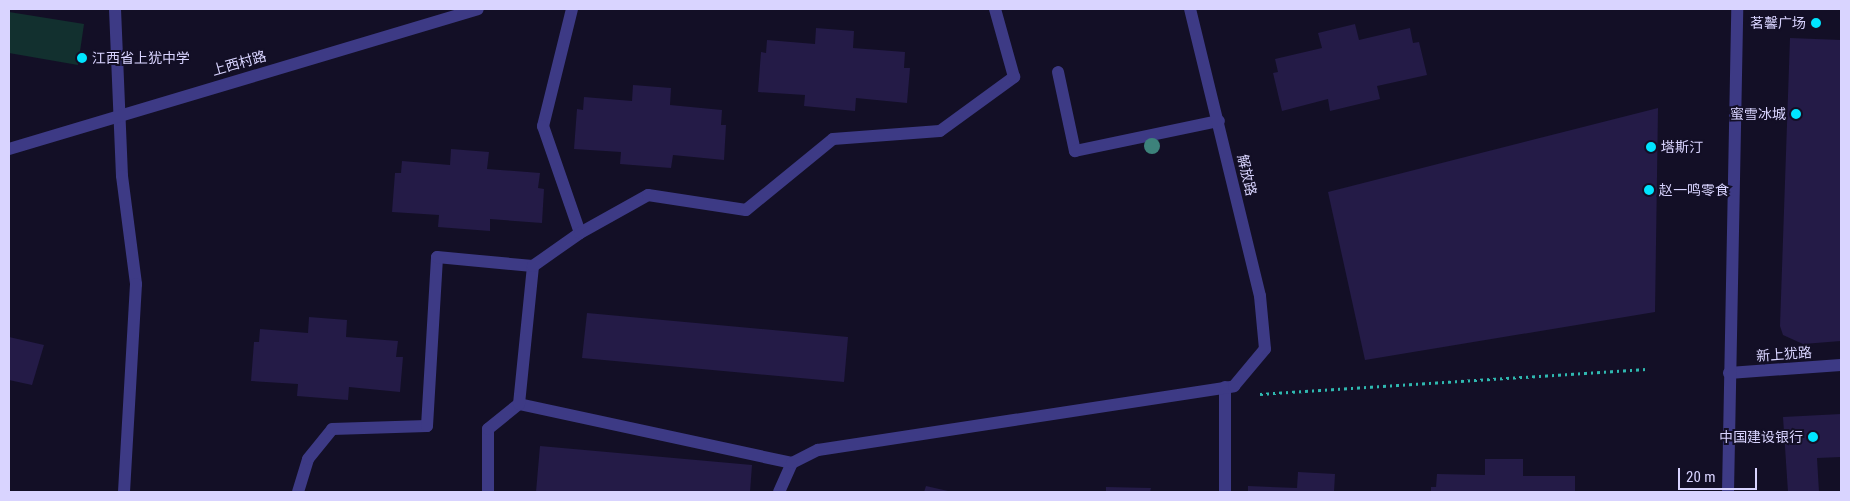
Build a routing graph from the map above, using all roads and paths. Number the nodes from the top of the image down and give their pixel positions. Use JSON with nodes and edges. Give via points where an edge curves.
{"nodes":[{"id":1,"x":115,"y":9,"type":"edge"},
{"id":2,"x":478,"y":9,"type":"edge"},
{"id":3,"x":572,"y":9,"type":"edge"},
{"id":4,"x":996,"y":9,"type":"edge"},
{"id":5,"x":1190,"y":9,"type":"edge"},
{"id":6,"x":1737,"y":9,"type":"edge"},
{"id":7,"x":1058,"y":72,"type":"dead end"},
{"id":8,"x":120,"y":114,"type":"junction"},
{"id":9,"x":1219,"y":120,"type":"junction"},
{"id":10,"x":9,"y":149,"type":"edge"},
{"id":11,"x":580,"y":233,"type":"junction"},
{"id":12,"x":533,"y":266,"type":"junction"},
{"id":13,"x":1841,"y":365,"type":"edge"},
{"id":14,"x":1646,"y":369,"type":"dead end"},
{"id":15,"x":1729,"y":373,"type":"junction"},
{"id":16,"x":1224,"y":387,"type":"junction"},
{"id":17,"x":1260,"y":394,"type":"dead end"},
{"id":18,"x":519,"y":404,"type":"junction"},
{"id":19,"x":792,"y":463,"type":"junction"},
{"id":20,"x":124,"y":492,"type":"edge"},
{"id":21,"x":298,"y":492,"type":"edge"},
{"id":22,"x":488,"y":492,"type":"edge"},
{"id":23,"x":779,"y":492,"type":"edge"},
{"id":24,"x":1225,"y":492,"type":"edge"},
{"id":25,"x":1728,"y":492,"type":"edge"}],
"edges":[{"from":1,"to":8,"type":"street"},
{"from":2,"to":8,"type":"street","name":"上西村路"},
{"from":3,"to":11,"type":"street","via":[[543,126]]},
{"from":4,"to":11,"type":"street","via":[[1014,77],[940,131],[833,140],[746,210],[648,196]]},
{"from":5,"to":9,"type":"street","name":"解放路"},
{"from":6,"to":15,"type":"street"},
{"from":7,"to":9,"type":"street","via":[[1075,151]]},
{"from":8,"to":10,"type":"street","name":"上西村路"},
{"from":8,"to":20,"type":"street","via":[[122,176],[136,284]]},
{"from":9,"to":16,"type":"street","name":"解放路","via":[[1260,296],[1265,349],[1234,386]]},
{"from":11,"to":12,"type":"street"},
{"from":12,"to":18,"type":"street"},
{"from":12,"to":21,"type":"street","via":[[437,257],[426,426],[332,429],[308,458]]},
{"from":13,"to":15,"type":"street","name":"新上犹路"},
{"from":14,"to":17,"type":"path"},
{"from":15,"to":25,"type":"street"},
{"from":16,"to":19,"type":"street","via":[[818,450]]},
{"from":16,"to":24,"type":"street"},
{"from":18,"to":19,"type":"street"},
{"from":18,"to":22,"type":"street","via":[[488,429]]},
{"from":19,"to":23,"type":"street"}]}
